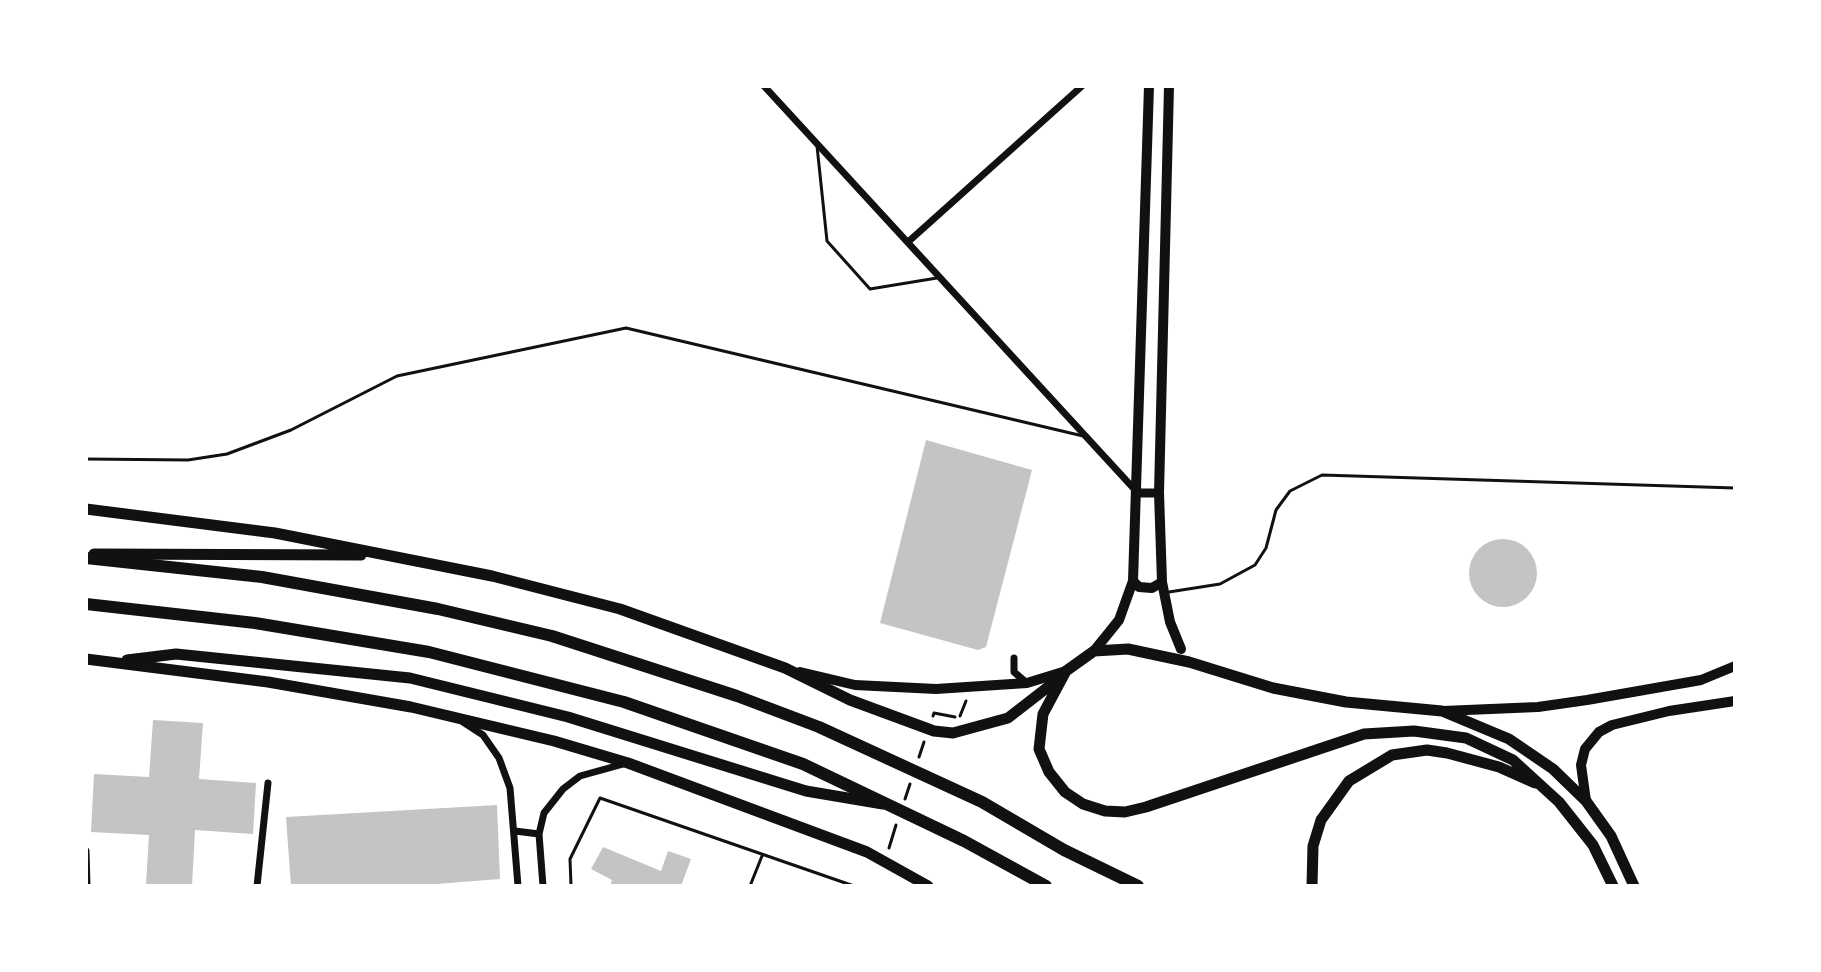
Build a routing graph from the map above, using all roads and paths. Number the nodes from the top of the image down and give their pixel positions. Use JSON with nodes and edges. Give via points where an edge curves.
{"nodes":[{"id":1,"x":764,"y":86,"type":"edge"},
{"id":2,"x":1082,"y":86,"type":"edge"},
{"id":3,"x":1149,"y":86,"type":"edge"},
{"id":4,"x":1169,"y":86,"type":"edge"},
{"id":5,"x":816,"y":143,"type":"junction"},
{"id":6,"x":908,"y":242,"type":"junction"},
{"id":7,"x":941,"y":278,"type":"junction"},
{"id":8,"x":1087,"y":437,"type":"junction"},
{"id":9,"x":86,"y":459,"type":"edge"},
{"id":10,"x":1735,"y":488,"type":"edge"},
{"id":11,"x":1138,"y":493,"type":"junction"},
{"id":12,"x":1159,"y":493,"type":"junction"},
{"id":13,"x":86,"y":509,"type":"edge"},
{"id":14,"x":389,"y":555,"type":"junction"},
{"id":15,"x":86,"y":556,"type":"edge"},
{"id":16,"x":1122,"y":573,"type":"dead end"},
{"id":17,"x":1133,"y":581,"type":"junction"},
{"id":18,"x":1163,"y":587,"type":"junction"},
{"id":19,"x":1735,"y":597,"type":"edge"},
{"id":20,"x":86,"y":604,"type":"edge"},
{"id":21,"x":1735,"y":606,"type":"edge"},
{"id":22,"x":1181,"y":649,"type":"joint"},
{"id":23,"x":1094,"y":651,"type":"junction"},
{"id":24,"x":1014,"y":658,"type":"dead end"},
{"id":25,"x":86,"y":659,"type":"edge"},
{"id":26,"x":119,"y":662,"type":"junction"},
{"id":27,"x":1189,"y":662,"type":"junction"},
{"id":28,"x":1735,"y":666,"type":"edge"},
{"id":29,"x":785,"y":668,"type":"junction"},
{"id":30,"x":1066,"y":671,"type":"junction"},
{"id":31,"x":1027,"y":683,"type":"junction"},
{"id":32,"x":972,"y":686,"type":"junction"},
{"id":33,"x":1735,"y":701,"type":"edge"},
{"id":34,"x":1442,"y":711,"type":"junction"},
{"id":35,"x":458,"y":718,"type":"junction"},
{"id":36,"x":919,"y":758,"type":"dead end"},
{"id":37,"x":628,"y":763,"type":"junction"},
{"id":38,"x":914,"y":773,"type":"dead end"},
{"id":39,"x":268,"y":783,"type":"dead end"},
{"id":40,"x":1543,"y":786,"type":"junction"},
{"id":41,"x":1586,"y":801,"type":"junction"},
{"id":42,"x":904,"y":803,"type":"dead end"},
{"id":43,"x":884,"y":804,"type":"junction"},
{"id":44,"x":899,"y":818,"type":"dead end"},
{"id":45,"x":515,"y":831,"type":"junction"},
{"id":46,"x":539,"y":834,"type":"junction"},
{"id":47,"x":889,"y":849,"type":"dead end"},
{"id":48,"x":86,"y":851,"type":"edge"},
{"id":49,"x":763,"y":854,"type":"junction"},
{"id":50,"x":915,"y":882,"type":"edge"},
{"id":51,"x":87,"y":886,"type":"edge"},
{"id":52,"x":257,"y":886,"type":"edge"},
{"id":53,"x":518,"y":886,"type":"edge"},
{"id":54,"x":543,"y":886,"type":"edge"},
{"id":55,"x":571,"y":886,"type":"edge"},
{"id":56,"x":750,"y":886,"type":"edge"},
{"id":57,"x":854,"y":886,"type":"edge"},
{"id":58,"x":928,"y":886,"type":"edge"},
{"id":59,"x":1046,"y":886,"type":"edge"},
{"id":60,"x":1138,"y":886,"type":"edge"},
{"id":61,"x":1312,"y":886,"type":"edge"},
{"id":62,"x":1613,"y":886,"type":"edge"},
{"id":63,"x":1634,"y":886,"type":"edge"}],
"edges":[{"from":1,"to":5,"type":"street"},
{"from":2,"to":6,"type":"street"},
{"from":3,"to":11,"type":"main road"},
{"from":4,"to":12,"type":"main road"},
{"from":5,"to":6,"type":"street"},
{"from":5,"to":7,"type":"lane","via":[[827,241],[870,289]]},
{"from":6,"to":7,"type":"street"},
{"from":7,"to":8,"type":"street"},
{"from":8,"to":9,"type":"lane","via":[[626,328],[397,376],[291,430],[227,454],[188,460]]},
{"from":8,"to":11,"type":"street"},
{"from":10,"to":18,"type":"lane","via":[[1322,475],[1290,491],[1276,510],[1266,548],[1255,565],[1220,584]]},
{"from":11,"to":12,"type":"street"},
{"from":11,"to":17,"type":"main road"},
{"from":12,"to":18,"type":"main road"},
{"from":13,"to":14,"type":"main road","via":[[275,533]]},
{"from":14,"to":15,"type":"main road"},
{"from":14,"to":29,"type":"main road","via":[[620,609]]},
{"from":15,"to":60,"type":"highway","via":[[262,577],[552,636],[819,727],[982,802]]},
{"from":16,"to":17,"type":"street"},
{"from":17,"to":18,"type":"main road","via":[[1139,587]]},
{"from":17,"to":23,"type":"main road","via":[[1119,620]]},
{"from":18,"to":22,"type":"main road"},
{"from":19,"to":21,"type":"lane"},
{"from":20,"to":43,"type":"highway","via":[[270,625],[429,652],[538,679],[723,734],[803,764]]},
{"from":22,"to":27,"type":"street"},
{"from":23,"to":27,"type":"main road","via":[[1128,649]]},
{"from":23,"to":30,"type":"main road"},
{"from":24,"to":31,"type":"street","via":[[1014,672]]},
{"from":25,"to":26,"type":"main road"},
{"from":26,"to":35,"type":"main road","via":[[268,682]]},
{"from":26,"to":43,"type":"main road","via":[[176,654],[410,678],[568,717],[806,791]]},
{"from":27,"to":34,"type":"main road","via":[[1273,688],[1346,702]]},
{"from":28,"to":34,"type":"main road","via":[[1687,683],[1587,700]]},
{"from":29,"to":30,"type":"main road","via":[[850,700],[953,733],[1008,718]]},
{"from":29,"to":32,"type":"main road","via":[[855,685]]},
{"from":30,"to":31,"type":"main road"},
{"from":30,"to":40,"type":"main road","via":[[1043,714],[1039,749],[1065,792],[1105,811],[1146,807],[1333,742],[1390,731],[1466,738],[1513,760]]},
{"from":31,"to":32,"type":"main road"},
{"from":32,"to":36,"type":"path","via":[[959,718],[934,713]]},
{"from":33,"to":41,"type":"main road","via":[[1656,714],[1599,732],[1585,749],[1581,765]]},
{"from":34,"to":41,"type":"main road","via":[[1530,751]]},
{"from":35,"to":37,"type":"main road"},
{"from":35,"to":45,"type":"street","via":[[483,735],[499,758],[510,788]]},
{"from":37,"to":46,"type":"street","via":[[580,776],[563,789],[544,813]]},
{"from":37,"to":50,"type":"main road","via":[[867,852]]},
{"from":38,"to":42,"type":"path"},
{"from":39,"to":52,"type":"street"},
{"from":40,"to":61,"type":"main road","via":[[1447,753],[1392,755],[1349,781],[1321,820],[1313,846]]},
{"from":40,"to":62,"type":"main road","via":[[1593,845]]},
{"from":41,"to":63,"type":"main road","via":[[1611,836]]},
{"from":43,"to":59,"type":"highway"},
{"from":44,"to":47,"type":"path"},
{"from":45,"to":46,"type":"street"},
{"from":45,"to":53,"type":"street"},
{"from":46,"to":54,"type":"street"},
{"from":48,"to":51,"type":"street"},
{"from":49,"to":55,"type":"lane","via":[[600,798],[570,859]]},
{"from":49,"to":56,"type":"lane"},
{"from":49,"to":57,"type":"lane"},
{"from":50,"to":58,"type":"main road"}]}
